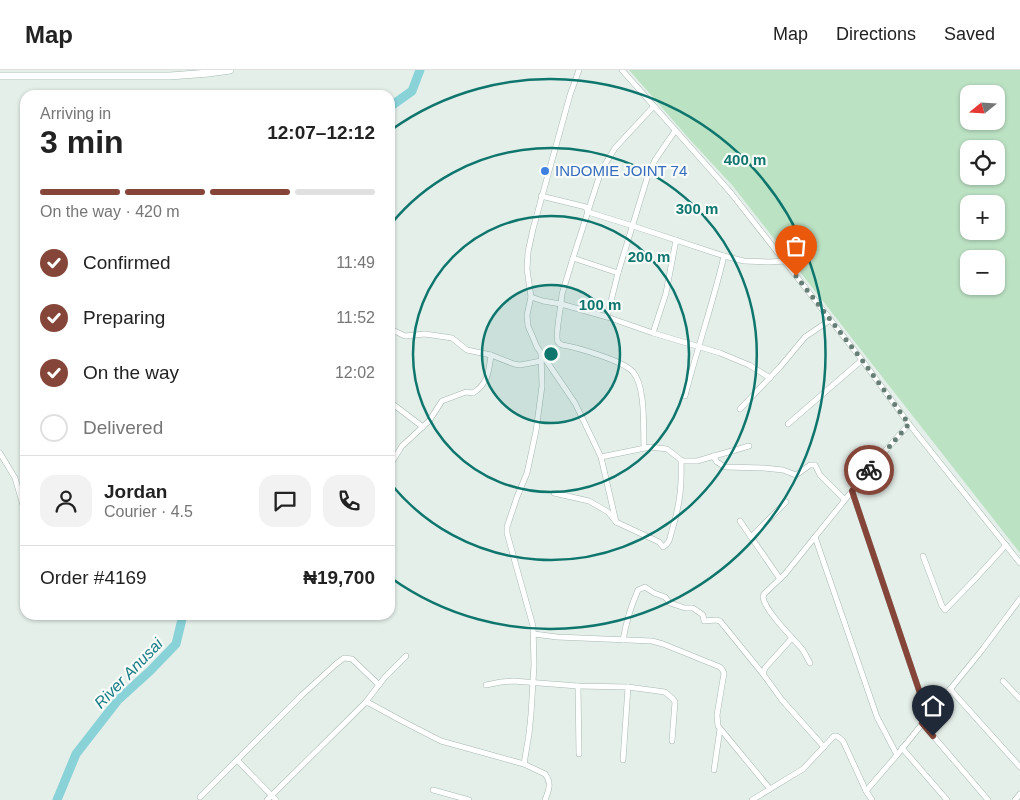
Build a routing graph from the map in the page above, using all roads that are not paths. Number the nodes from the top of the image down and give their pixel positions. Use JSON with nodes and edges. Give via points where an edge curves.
{"nodes":[{"id":1,"x":230,"y":70,"type":"edge"},
{"id":2,"x":579,"y":70,"type":"edge"},
{"id":3,"x":622,"y":70,"type":"edge"},
{"id":4,"x":0,"y":76,"type":"edge"},
{"id":5,"x":653,"y":107,"type":"junction"},
{"id":6,"x":675,"y":131,"type":"junction"},
{"id":7,"x":541,"y":196,"type":"junction"},
{"id":8,"x":588,"y":212,"type":"junction"},
{"id":9,"x":633,"y":226,"type":"junction"},
{"id":10,"x":676,"y":240,"type":"junction"},
{"id":11,"x":724,"y":256,"type":"junction"},
{"id":12,"x":573,"y":258,"type":"junction"},
{"id":13,"x":785,"y":261,"type":"junction"},
{"id":14,"x":618,"y":273,"type":"junction"},
{"id":15,"x":531,"y":298,"type":"junction"},
{"id":16,"x":561,"y":304,"type":"junction"},
{"id":17,"x":607,"y":317,"type":"junction"},
{"id":18,"x":830,"y":320,"type":"junction"},
{"id":19,"x":395,"y":331,"type":"edge"},
{"id":20,"x":653,"y":333,"type":"junction"},
{"id":21,"x":698,"y":346,"type":"junction"},
{"id":22,"x":540,"y":352,"type":"junction"},
{"id":23,"x":491,"y":355,"type":"junction"},
{"id":24,"x":862,"y":360,"type":"junction"},
{"id":25,"x":541,"y":361,"type":"junction"},
{"id":26,"x":770,"y":378,"type":"junction"},
{"id":27,"x":685,"y":396,"type":"dead end"},
{"id":28,"x":395,"y":406,"type":"edge"},
{"id":29,"x":740,"y":410,"type":"dead end"},
{"id":30,"x":788,"y":424,"type":"dead end"},
{"id":31,"x":909,"y":424,"type":"junction"},
{"id":32,"x":423,"y":427,"type":"junction"},
{"id":33,"x":749,"y":446,"type":"dead end"},
{"id":34,"x":644,"y":447,"type":"junction"},
{"id":35,"x":0,"y":453,"type":"edge"},
{"id":36,"x":713,"y":456,"type":"junction"},
{"id":37,"x":395,"y":457,"type":"edge"},
{"id":38,"x":600,"y":457,"type":"junction"},
{"id":39,"x":681,"y":460,"type":"junction"},
{"id":40,"x":852,"y":491,"type":"junction"},
{"id":41,"x":554,"y":493,"type":"dead end"},
{"id":42,"x":20,"y":495,"type":"edge"},
{"id":43,"x":844,"y":499,"type":"junction"},
{"id":44,"x":786,"y":502,"type":"dead end"},
{"id":45,"x":616,"y":522,"type":"junction"},
{"id":46,"x":740,"y":522,"type":"dead end"},
{"id":47,"x":751,"y":537,"type":"junction"},
{"id":48,"x":815,"y":537,"type":"junction"},
{"id":49,"x":1006,"y":545,"type":"junction"},
{"id":50,"x":923,"y":556,"type":"dead end"},
{"id":51,"x":1020,"y":563,"type":"edge"},
{"id":52,"x":780,"y":579,"type":"junction"},
{"id":53,"x":1020,"y":599,"type":"edge"},
{"id":54,"x":534,"y":634,"type":"junction"},
{"id":55,"x":792,"y":638,"type":"junction"},
{"id":56,"x":623,"y":640,"type":"junction"},
{"id":57,"x":406,"y":656,"type":"dead end"},
{"id":58,"x":810,"y":663,"type":"dead end"},
{"id":59,"x":763,"y":674,"type":"junction"},
{"id":60,"x":1003,"y":681,"type":"dead end"},
{"id":61,"x":533,"y":682,"type":"junction"},
{"id":62,"x":379,"y":685,"type":"junction"},
{"id":63,"x":486,"y":685,"type":"dead end"},
{"id":64,"x":578,"y":686,"type":"junction"},
{"id":65,"x":628,"y":687,"type":"junction"},
{"id":66,"x":950,"y":690,"type":"junction"},
{"id":67,"x":1020,"y":700,"type":"edge"},
{"id":68,"x":365,"y":702,"type":"junction"},
{"id":69,"x":928,"y":717,"type":"junction"},
{"id":70,"x":922,"y":723,"type":"junction"},
{"id":71,"x":720,"y":729,"type":"junction"},
{"id":72,"x":672,"y":741,"type":"dead end"},
{"id":73,"x":824,"y":747,"type":"junction"},
{"id":74,"x":902,"y":748,"type":"junction"},
{"id":75,"x":579,"y":754,"type":"dead end"},
{"id":76,"x":897,"y":755,"type":"junction"},
{"id":77,"x":237,"y":760,"type":"junction"},
{"id":78,"x":623,"y":760,"type":"dead end"},
{"id":79,"x":524,"y":764,"type":"junction"},
{"id":80,"x":1020,"y":767,"type":"edge"},
{"id":81,"x":714,"y":770,"type":"dead end"},
{"id":82,"x":770,"y":789,"type":"junction"},
{"id":83,"x":433,"y":790,"type":"dead end"},
{"id":84,"x":866,"y":791,"type":"junction"},
{"id":85,"x":1020,"y":794,"type":"edge"},
{"id":86,"x":272,"y":795,"type":"junction"},
{"id":87,"x":200,"y":797,"type":"dead end"},
{"id":88,"x":870,"y":799,"type":"edge"},
{"id":89,"x":267,"y":800,"type":"edge"},
{"id":90,"x":276,"y":800,"type":"edge"},
{"id":91,"x":469,"y":800,"type":"edge"},
{"id":92,"x":546,"y":800,"type":"edge"},
{"id":93,"x":752,"y":800,"type":"edge"},
{"id":94,"x":947,"y":800,"type":"edge"},
{"id":95,"x":988,"y":800,"type":"edge"},
{"id":96,"x":1015,"y":800,"type":"edge"}],
"edges":[{"from":1,"to":4,"type":"street","via":[[170,76]]},
{"from":2,"to":7,"type":"street"},
{"from":3,"to":5,"type":"street"},
{"from":5,"to":6,"type":"street"},
{"from":5,"to":8,"type":"street","via":[[607,160]]},
{"from":6,"to":9,"type":"street","via":[[648,174]]},
{"from":6,"to":13,"type":"street","via":[[731,192]]},
{"from":7,"to":8,"type":"street","via":[[586,207]]},
{"from":7,"to":15,"type":"street","via":[[528,252]]},
{"from":8,"to":9,"type":"street"},
{"from":8,"to":12,"type":"street"},
{"from":9,"to":10,"type":"street"},
{"from":9,"to":14,"type":"street"},
{"from":10,"to":11,"type":"street"},
{"from":10,"to":20,"type":"street","via":[[666,293]]},
{"from":11,"to":13,"type":"street","via":[[744,261]]},
{"from":11,"to":21,"type":"street"},
{"from":12,"to":14,"type":"street"},
{"from":12,"to":16,"type":"street"},
{"from":13,"to":18,"type":"street"},
{"from":14,"to":17,"type":"street"},
{"from":15,"to":16,"type":"street"},
{"from":15,"to":22,"type":"street","via":[[528,326]]},
{"from":16,"to":17,"type":"street"},
{"from":16,"to":34,"type":"street","via":[[558,342],[617,362],[633,372],[642,397]]},
{"from":17,"to":20,"type":"street"},
{"from":18,"to":24,"type":"street"},
{"from":18,"to":26,"type":"street","via":[[805,337]]},
{"from":19,"to":23,"type":"street","via":[[405,336],[425,334],[452,338],[467,350]]},
{"from":20,"to":21,"type":"street"},
{"from":21,"to":26,"type":"street","via":[[749,365]]},
{"from":21,"to":27,"type":"street"},
{"from":22,"to":25,"type":"street"},
{"from":22,"to":38,"type":"street","via":[[575,403]]},
{"from":23,"to":25,"type":"street","via":[[518,364]]},
{"from":23,"to":32,"type":"street","via":[[489,373],[482,387],[473,393],[466,392],[442,401]]},
{"from":24,"to":30,"type":"street"},
{"from":24,"to":31,"type":"street"},
{"from":25,"to":54,"type":"street","via":[[542,386],[533,448],[507,534]]},
{"from":26,"to":29,"type":"street"},
{"from":28,"to":32,"type":"street"},
{"from":31,"to":40,"type":"street"},
{"from":31,"to":49,"type":"street"},
{"from":32,"to":37,"type":"street"},
{"from":33,"to":36,"type":"street"},
{"from":34,"to":38,"type":"street"},
{"from":34,"to":39,"type":"street","via":[[667,449]]},
{"from":35,"to":42,"type":"street","via":[[15,478]]},
{"from":36,"to":39,"type":"street","via":[[697,461]]},
{"from":36,"to":43,"type":"street","via":[[725,467],[783,470],[796,475],[815,465],[820,475]]},
{"from":38,"to":45,"type":"street"},
{"from":39,"to":45,"type":"street","via":[[678,508],[667,546],[663,547],[659,542]]},
{"from":40,"to":43,"type":"street"},
{"from":40,"to":69,"type":"street"},
{"from":41,"to":45,"type":"street","via":[[589,501],[608,512]]},
{"from":43,"to":48,"type":"street"},
{"from":44,"to":47,"type":"street"},
{"from":46,"to":47,"type":"street"},
{"from":47,"to":52,"type":"street"},
{"from":48,"to":52,"type":"street"},
{"from":48,"to":76,"type":"street","via":[[877,717]]},
{"from":49,"to":50,"type":"street","via":[[945,610]]},
{"from":49,"to":51,"type":"street"},
{"from":52,"to":55,"type":"street","via":[[764,594],[763,600]]},
{"from":53,"to":66,"type":"street"},
{"from":54,"to":56,"type":"street"},
{"from":54,"to":61,"type":"street"},
{"from":55,"to":58,"type":"street"},
{"from":55,"to":59,"type":"street"},
{"from":56,"to":59,"type":"street","via":[[638,590],[646,587],[670,603],[693,608],[704,621],[720,621]]},
{"from":56,"to":71,"type":"street","via":[[663,644],[722,669],[717,715]]},
{"from":57,"to":62,"type":"street"},
{"from":59,"to":73,"type":"street"},
{"from":60,"to":67,"type":"street"},
{"from":61,"to":63,"type":"street"},
{"from":61,"to":64,"type":"street"},
{"from":61,"to":79,"type":"street","via":[[530,734]]},
{"from":62,"to":68,"type":"street"},
{"from":62,"to":77,"type":"street","via":[[352,659],[344,658]]},
{"from":64,"to":65,"type":"street"},
{"from":64,"to":75,"type":"street"},
{"from":65,"to":72,"type":"street","via":[[665,692],[673,699]]},
{"from":65,"to":78,"type":"street"},
{"from":66,"to":69,"type":"street"},
{"from":66,"to":80,"type":"street"},
{"from":68,"to":79,"type":"street","via":[[441,741]]},
{"from":68,"to":86,"type":"street"},
{"from":69,"to":70,"type":"street"},
{"from":70,"to":74,"type":"street"},
{"from":70,"to":95,"type":"street"},
{"from":71,"to":81,"type":"street"},
{"from":71,"to":82,"type":"street"},
{"from":73,"to":82,"type":"street","via":[[803,769]]},
{"from":73,"to":84,"type":"street","via":[[834,736],[843,741]]},
{"from":74,"to":76,"type":"street"},
{"from":74,"to":94,"type":"street"},
{"from":76,"to":84,"type":"street"},
{"from":77,"to":86,"type":"street"},
{"from":77,"to":87,"type":"street"},
{"from":79,"to":92,"type":"street","via":[[547,777],[550,784]]},
{"from":82,"to":93,"type":"street"},
{"from":83,"to":91,"type":"street"},
{"from":84,"to":88,"type":"street"},
{"from":85,"to":96,"type":"street"},
{"from":86,"to":89,"type":"street"},
{"from":86,"to":90,"type":"street"}]}
